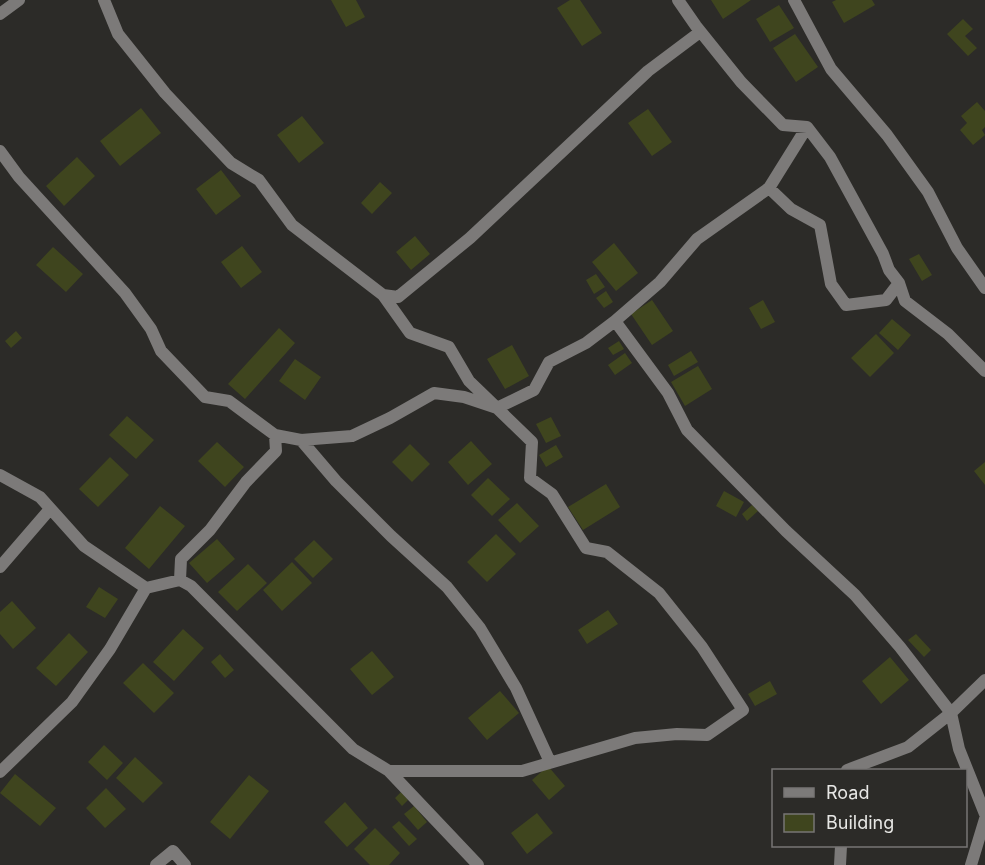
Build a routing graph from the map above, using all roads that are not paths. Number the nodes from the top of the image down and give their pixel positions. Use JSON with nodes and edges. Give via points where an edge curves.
{"nodes":[{"id":1,"x":19,"y":0,"type":"edge"},
{"id":2,"x":104,"y":0,"type":"edge"},
{"id":3,"x":678,"y":0,"type":"edge"},
{"id":4,"x":794,"y":0,"type":"edge"},
{"id":5,"x":0,"y":14,"type":"edge"},
{"id":6,"x":700,"y":32,"type":"junction"},
{"id":7,"x":807,"y":127,"type":"junction"},
{"id":8,"x":0,"y":151,"type":"edge"},
{"id":9,"x":769,"y":188,"type":"junction"},
{"id":10,"x":899,"y":283,"type":"junction"},
{"id":11,"x":985,"y":288,"type":"edge"},
{"id":12,"x":383,"y":295,"type":"junction"},
{"id":13,"x":615,"y":321,"type":"junction"},
{"id":14,"x":985,"y":371,"type":"edge"},
{"id":15,"x":497,"y":408,"type":"junction"},
{"id":16,"x":275,"y":435,"type":"junction"},
{"id":17,"x":301,"y":440,"type":"junction"},
{"id":18,"x":0,"y":475,"type":"edge"},
{"id":19,"x":50,"y":508,"type":"junction"},
{"id":20,"x":0,"y":567,"type":"edge"},
{"id":21,"x":180,"y":580,"type":"junction"},
{"id":22,"x":146,"y":588,"type":"junction"},
{"id":23,"x":985,"y":680,"type":"edge"},
{"id":24,"x":951,"y":713,"type":"junction"},
{"id":25,"x":550,"y":762,"type":"junction"},
{"id":26,"x":852,"y":769,"type":"edge"},
{"id":27,"x":389,"y":771,"type":"junction"},
{"id":28,"x":0,"y":772,"type":"edge"},
{"id":29,"x":985,"y":814,"type":"edge"},
{"id":30,"x":985,"y":819,"type":"edge"},
{"id":31,"x":841,"y":847,"type":"edge"},
{"id":32,"x":156,"y":865,"type":"edge"},
{"id":33,"x":185,"y":865,"type":"edge"},
{"id":34,"x":478,"y":865,"type":"edge"},
{"id":35,"x":840,"y":865,"type":"edge"},
{"id":36,"x":971,"y":865,"type":"edge"}],
"edges":[{"from":1,"to":5,"type":"street"},
{"from":2,"to":12,"type":"street","via":[[118,34],[165,93],[222,154],[259,180],[292,225]]},
{"from":3,"to":6,"type":"street"},
{"from":4,"to":11,"type":"street","via":[[831,69],[887,135],[928,192],[957,248]]},
{"from":6,"to":7,"type":"street","via":[[783,125]]},
{"from":6,"to":12,"type":"street","via":[[631,86],[470,238],[398,297]]},
{"from":7,"to":9,"type":"street"},
{"from":7,"to":10,"type":"street","via":[[830,158]]},
{"from":8,"to":16,"type":"street","via":[[125,293],[162,351],[205,397],[229,401]]},
{"from":9,"to":10,"type":"street","via":[[791,209],[820,225],[831,284],[846,305],[886,300]]},
{"from":9,"to":13,"type":"street","via":[[697,239],[660,282]]},
{"from":10,"to":14,"type":"street","via":[[905,301],[948,334]]},
{"from":12,"to":15,"type":"street","via":[[410,333],[449,348],[469,381]]},
{"from":13,"to":15,"type":"street","via":[[586,343],[549,362],[534,390]]},
{"from":13,"to":24,"type":"street","via":[[668,393],[687,430],[855,595]]},
{"from":15,"to":17,"type":"street","via":[[464,397],[434,393],[352,436]]},
{"from":15,"to":25,"type":"street","via":[[532,442],[530,478],[552,494],[586,548],[607,552],[659,593],[702,647],[743,710],[707,735],[635,738]]},
{"from":16,"to":17,"type":"street"},
{"from":16,"to":21,"type":"street","via":[[276,451],[181,559]]},
{"from":17,"to":25,"type":"street","via":[[342,488],[447,587],[480,628],[516,688]]},
{"from":18,"to":19,"type":"street","via":[[40,497]]},
{"from":19,"to":20,"type":"street"},
{"from":19,"to":22,"type":"street","via":[[84,546]]},
{"from":21,"to":22,"type":"street"},
{"from":21,"to":27,"type":"street","via":[[353,749]]},
{"from":22,"to":28,"type":"street","via":[[110,649],[72,702]]},
{"from":23,"to":24,"type":"street"},
{"from":24,"to":26,"type":"street","via":[[909,747]]},
{"from":24,"to":29,"type":"street","via":[[959,749]]},
{"from":25,"to":27,"type":"street","via":[[522,771]]},
{"from":27,"to":34,"type":"street"},
{"from":30,"to":36,"type":"street"},
{"from":31,"to":35,"type":"street"},
{"from":32,"to":33,"type":"street","via":[[172,851]]}]}
